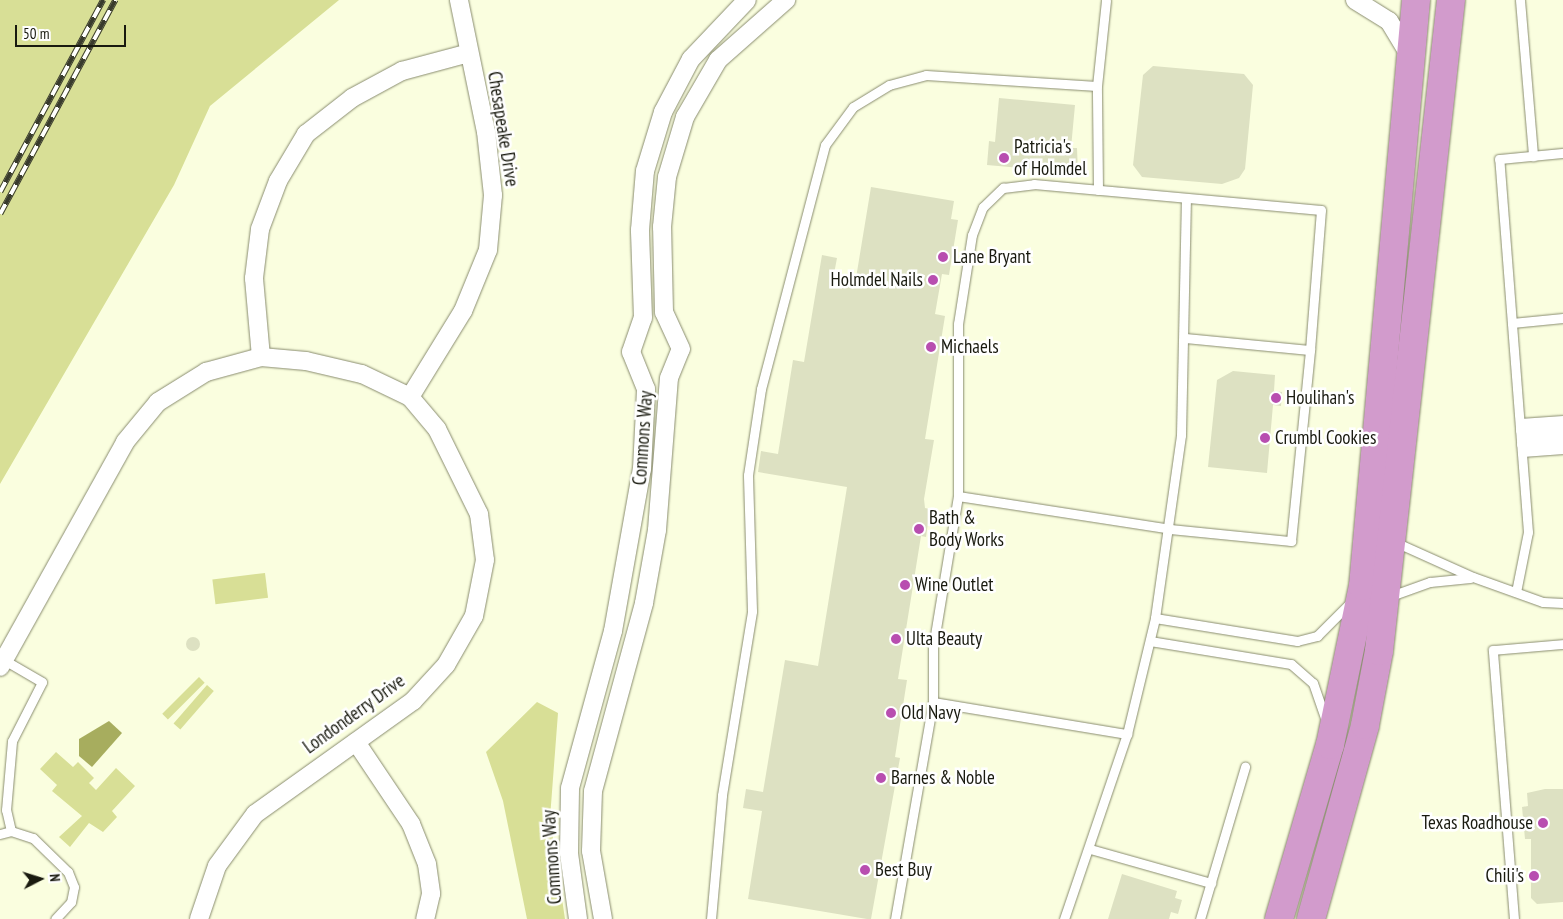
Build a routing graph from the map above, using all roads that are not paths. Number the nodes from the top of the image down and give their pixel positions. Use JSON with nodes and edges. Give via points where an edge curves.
{"nodes":[{"id":1,"x":459,"y":0,"type":"edge"},
{"id":2,"x":747,"y":0,"type":"edge"},
{"id":3,"x":786,"y":0,"type":"edge"},
{"id":4,"x":1106,"y":0,"type":"edge"},
{"id":5,"x":1356,"y":0,"type":"edge"},
{"id":6,"x":1416,"y":0,"type":"edge"},
{"id":7,"x":1450,"y":0,"type":"edge"},
{"id":8,"x":1520,"y":0,"type":"edge"},
{"id":9,"x":469,"y":53,"type":"junction"},
{"id":10,"x":1410,"y":56,"type":"junction"},
{"id":11,"x":1097,"y":86,"type":"junction"},
{"id":12,"x":1563,"y":154,"type":"edge"},
{"id":13,"x":1533,"y":156,"type":"junction"},
{"id":14,"x":1098,"y":190,"type":"junction"},
{"id":15,"x":1186,"y":199,"type":"junction"},
{"id":16,"x":1563,"y":318,"type":"edge"},
{"id":17,"x":1512,"y":323,"type":"junction"},
{"id":18,"x":1185,"y":338,"type":"junction"},
{"id":19,"x":1310,"y":350,"type":"junction"},
{"id":20,"x":261,"y":357,"type":"junction"},
{"id":21,"x":410,"y":397,"type":"junction"},
{"id":22,"x":1563,"y":420,"type":"edge"},
{"id":23,"x":1563,"y":426,"type":"edge"},
{"id":24,"x":1563,"y":433,"type":"edge"},
{"id":25,"x":1521,"y":437,"type":"junction"},
{"id":26,"x":1563,"y":441,"type":"edge"},
{"id":27,"x":1563,"y":449,"type":"edge"},
{"id":28,"x":958,"y":496,"type":"junction"},
{"id":29,"x":1170,"y":529,"type":"junction"},
{"id":30,"x":1393,"y":541,"type":"junction"},
{"id":31,"x":1473,"y":577,"type":"junction"},
{"id":32,"x":1375,"y":592,"type":"junction"},
{"id":33,"x":1516,"y":592,"type":"junction"},
{"id":34,"x":1563,"y":603,"type":"edge"},
{"id":35,"x":1155,"y":618,"type":"junction"},
{"id":36,"x":1150,"y":641,"type":"junction"},
{"id":37,"x":1563,"y":644,"type":"edge"},
{"id":38,"x":2,"y":663,"type":"edge"},
{"id":39,"x":933,"y":702,"type":"junction"},
{"id":40,"x":1127,"y":734,"type":"junction"},
{"id":41,"x":356,"y":742,"type":"junction"},
{"id":42,"x":1330,"y":745,"type":"junction"},
{"id":43,"x":1245,"y":767,"type":"dead end"},
{"id":44,"x":11,"y":831,"type":"junction"},
{"id":45,"x":0,"y":834,"type":"edge"},
{"id":46,"x":1336,"y":834,"type":"junction"},
{"id":47,"x":1090,"y":849,"type":"junction"},
{"id":48,"x":1211,"y":883,"type":"junction"},
{"id":49,"x":55,"y":919,"type":"edge"},
{"id":50,"x":199,"y":919,"type":"edge"},
{"id":51,"x":424,"y":919,"type":"edge"},
{"id":52,"x":578,"y":919,"type":"edge"},
{"id":53,"x":603,"y":919,"type":"edge"},
{"id":54,"x":711,"y":919,"type":"edge"},
{"id":55,"x":895,"y":919,"type":"edge"},
{"id":56,"x":1064,"y":919,"type":"edge"},
{"id":57,"x":1200,"y":919,"type":"edge"},
{"id":58,"x":1279,"y":919,"type":"edge"},
{"id":59,"x":1311,"y":919,"type":"edge"},
{"id":60,"x":1320,"y":919,"type":"edge"},
{"id":61,"x":1514,"y":919,"type":"edge"}],
"edges":[{"from":1,"to":9,"type":"street","name":"Chesapeake Drive"},
{"from":2,"to":52,"type":"street","name":"Commons Way","via":[[691,59],[663,112],[645,171],[640,230],[642,318],[631,352],[646,388],[642,469],[613,631],[570,788],[569,853]]},
{"from":3,"to":53,"type":"street","name":"Commons Way","via":[[740,36],[718,60],[685,117],[667,178],[662,226],[664,312],[681,349],[669,378],[658,530],[644,603],[592,791],[591,851]]},
{"from":4,"to":11,"type":"lane"},
{"from":5,"to":10,"type":"street","via":[[1389,21]]},
{"from":6,"to":10,"type":"highway"},
{"from":7,"to":30,"type":"highway"},
{"from":8,"to":13,"type":"lane"},
{"from":9,"to":20,"type":"street","via":[[402,71],[352,98],[306,134],[278,181],[260,229],[254,278]]},
{"from":9,"to":21,"type":"street","name":"Chesapeake Drive","via":[[493,195],[488,250],[463,311]]},
{"from":10,"to":32,"type":"highway"},
{"from":11,"to":14,"type":"lane"},
{"from":11,"to":54,"type":"lane","via":[[926,74],[890,85],[853,107],[825,145],[761,389],[748,475],[752,611],[722,795]]},
{"from":12,"to":13,"type":"lane"},
{"from":13,"to":17,"type":"lane","via":[[1499,159]]},
{"from":14,"to":15,"type":"lane"},
{"from":14,"to":28,"type":"lane","via":[[1017,184],[993,196],[976,221],[958,324]]},
{"from":15,"to":18,"type":"lane"},
{"from":15,"to":19,"type":"lane","via":[[1321,210]]},
{"from":16,"to":17,"type":"lane"},
{"from":17,"to":25,"type":"lane"},
{"from":18,"to":19,"type":"lane"},
{"from":18,"to":29,"type":"lane","via":[[1181,435]]},
{"from":19,"to":29,"type":"lane","via":[[1291,541]]},
{"from":20,"to":21,"type":"street","name":"Londonderry Drive","via":[[306,361],[362,374]]},
{"from":20,"to":38,"type":"street","name":"Londonderry Drive","via":[[206,372],[158,402],[125,442]]},
{"from":21,"to":41,"type":"street","name":"Londonderry Drive","via":[[454,458],[479,514],[485,560],[474,616],[446,665],[412,700]]},
{"from":22,"to":25,"type":"lane"},
{"from":23,"to":25,"type":"lane"},
{"from":24,"to":25,"type":"lane"},
{"from":25,"to":26,"type":"lane"},
{"from":25,"to":27,"type":"lane"},
{"from":25,"to":33,"type":"lane","via":[[1528,532]]},
{"from":28,"to":29,"type":"lane"},
{"from":28,"to":39,"type":"lane","via":[[933,647]]},
{"from":29,"to":35,"type":"lane"},
{"from":30,"to":31,"type":"lane"},
{"from":30,"to":32,"type":"highway"},
{"from":31,"to":32,"type":"lane"},
{"from":31,"to":33,"type":"lane"},
{"from":32,"to":35,"type":"lane","via":[[1317,636],[1296,641]]},
{"from":32,"to":42,"type":"highway"},
{"from":32,"to":46,"type":"highway","via":[[1365,726]]},
{"from":33,"to":34,"type":"lane"},
{"from":35,"to":36,"type":"lane"},
{"from":36,"to":40,"type":"lane"},
{"from":36,"to":42,"type":"lane","via":[[1291,664],[1304,673],[1321,698]]},
{"from":37,"to":61,"type":"lane","via":[[1493,650]]},
{"from":38,"to":44,"type":"lane","via":[[42,682],[12,741],[6,810]]},
{"from":39,"to":40,"type":"lane"},
{"from":39,"to":55,"type":"lane"},
{"from":40,"to":47,"type":"lane"},
{"from":41,"to":50,"type":"street","name":"Londonderry Drive","via":[[255,814],[217,866]]},
{"from":41,"to":51,"type":"street","via":[[411,824],[427,864],[431,894]]},
{"from":42,"to":58,"type":"highway"},
{"from":43,"to":48,"type":"lane"},
{"from":44,"to":45,"type":"lane"},
{"from":44,"to":49,"type":"lane","via":[[33,838],[68,872],[74,887],[71,902]]},
{"from":46,"to":59,"type":"highway"},
{"from":46,"to":60,"type":"highway"},
{"from":47,"to":48,"type":"lane"},
{"from":47,"to":56,"type":"lane"},
{"from":48,"to":57,"type":"lane"}]}
